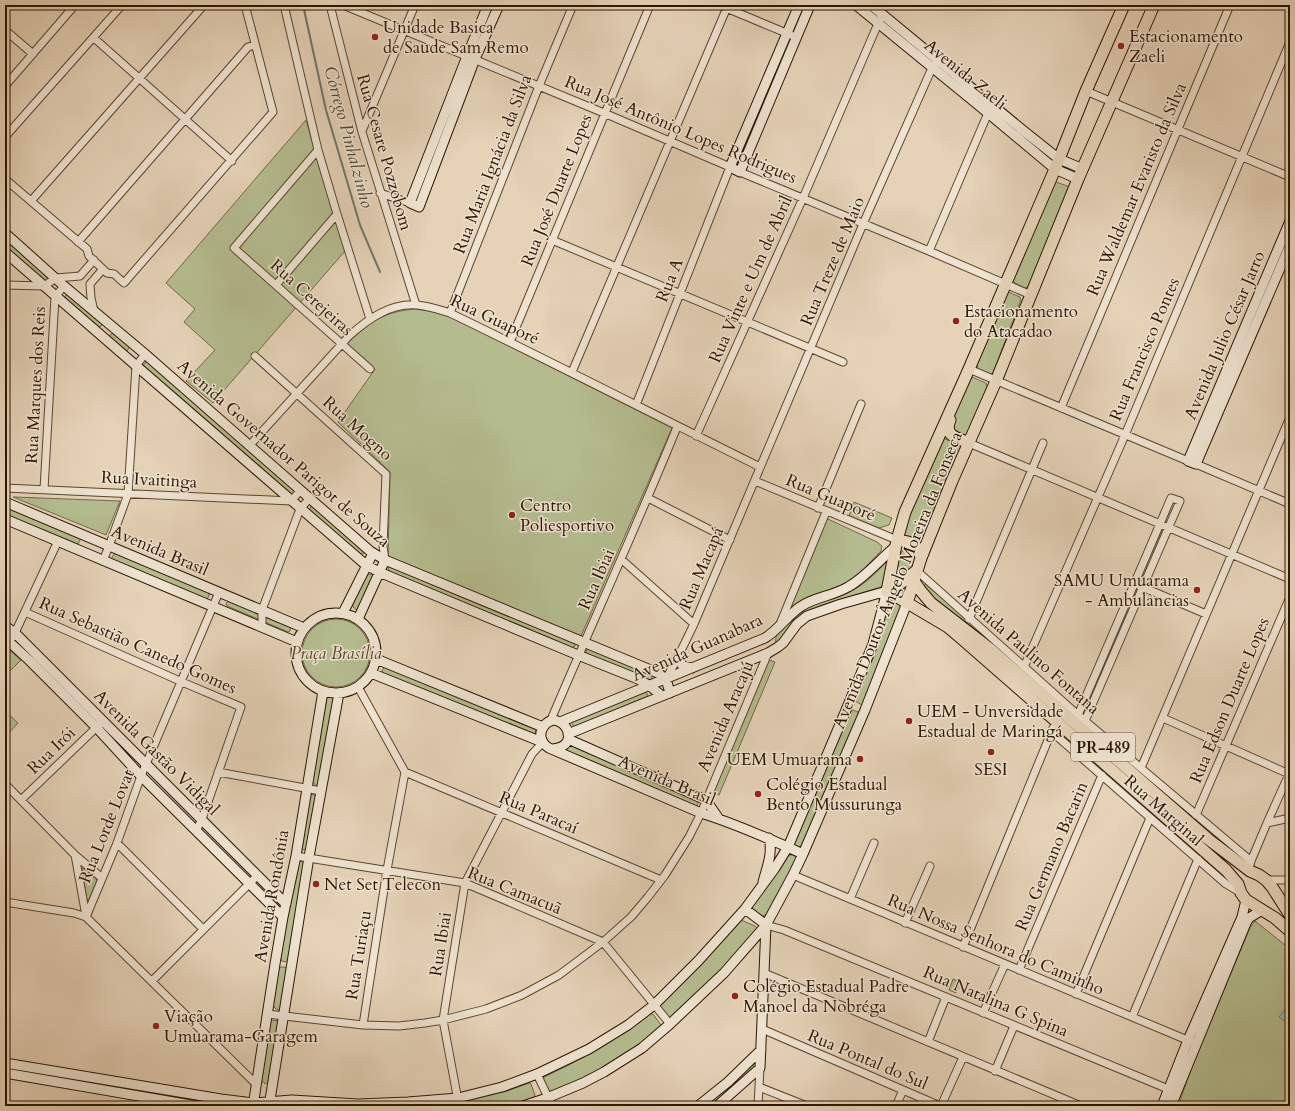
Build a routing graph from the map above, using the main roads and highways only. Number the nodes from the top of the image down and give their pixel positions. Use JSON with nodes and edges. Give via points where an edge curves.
{"nodes":[{"id":1,"x":1124,"y":5,"type":"edge"},
{"id":2,"x":1154,"y":5,"type":"edge"},
{"id":3,"x":950,"y":412,"type":"junction"},
{"id":4,"x":970,"y":443,"type":"junction"},
{"id":5,"x":896,"y":543,"type":"junction"},
{"id":6,"x":921,"y":558,"type":"junction"},
{"id":7,"x":915,"y":575,"type":"junction"},
{"id":8,"x":891,"y":589,"type":"junction"},
{"id":9,"x":905,"y":602,"type":"junction"},
{"id":10,"x":1250,"y":866,"type":"junction"},
{"id":11,"x":1241,"y":892,"type":"junction"},
{"id":12,"x":1276,"y":894,"type":"junction"},
{"id":13,"x":1262,"y":910,"type":"junction"},
{"id":14,"x":1290,"y":915,"type":"edge"},
{"id":15,"x":1290,"y":931,"type":"edge"}],
"edges":[{"from":1,"to":3,"type":"main road","name":"Avenida Doutor Ângelo Moreira da Fonseca"},
{"from":2,"to":4,"type":"main road","name":"Avenida Doutor Ângelo Moreira da Fonseca"},
{"from":3,"to":4,"type":"main road","via":[[952,415],[947,425],[949,432]]},
{"from":3,"to":5,"type":"main road","name":"Avenida Doutor Ângelo Moreira da Fonseca","via":[[905,512]]},
{"from":4,"to":6,"type":"main road","name":"Avenida Doutor Ângelo Moreira da Fonseca"},
{"from":5,"to":6,"type":"main road","via":[[907,542],[915,545]]},
{"from":5,"to":8,"type":"main road","name":"Avenida Doutor Ângelo Moreira da Fonseca","via":[[890,575]]},
{"from":6,"to":7,"type":"main road","name":"Avenida Doutor Ângelo Moreira da Fonseca"},
{"from":7,"to":8,"type":"main road"},
{"from":7,"to":9,"type":"main road","name":"Avenida Doutor Ângelo Moreira da Fonseca"},
{"from":7,"to":10,"type":"main road","name":"PR-489","number":"PR-489","via":[[920,590],[931,603],[989,648],[1208,839]]},
{"from":8,"to":9,"type":"main road","name":"PR-489","number":"PR-489"},
{"from":9,"to":11,"type":"main road","name":"PR-489","number":"PR-489","via":[[948,627],[961,638],[1226,870]]},
{"from":10,"to":11,"type":"main road","via":[[1244,874]]},
{"from":10,"to":12,"type":"main road","name":"PR-489","number":"PR-489","via":[[1266,880]]},
{"from":11,"to":13,"type":"main road","name":"PR-489","number":"PR-489","via":[[1252,905]]},
{"from":12,"to":13,"type":"main road","via":[[1269,906]]},
{"from":12,"to":14,"type":"main road","name":"PR-489","number":"PR-489"},
{"from":13,"to":15,"type":"main road","name":"PR-489","number":"PR-489"}]}
